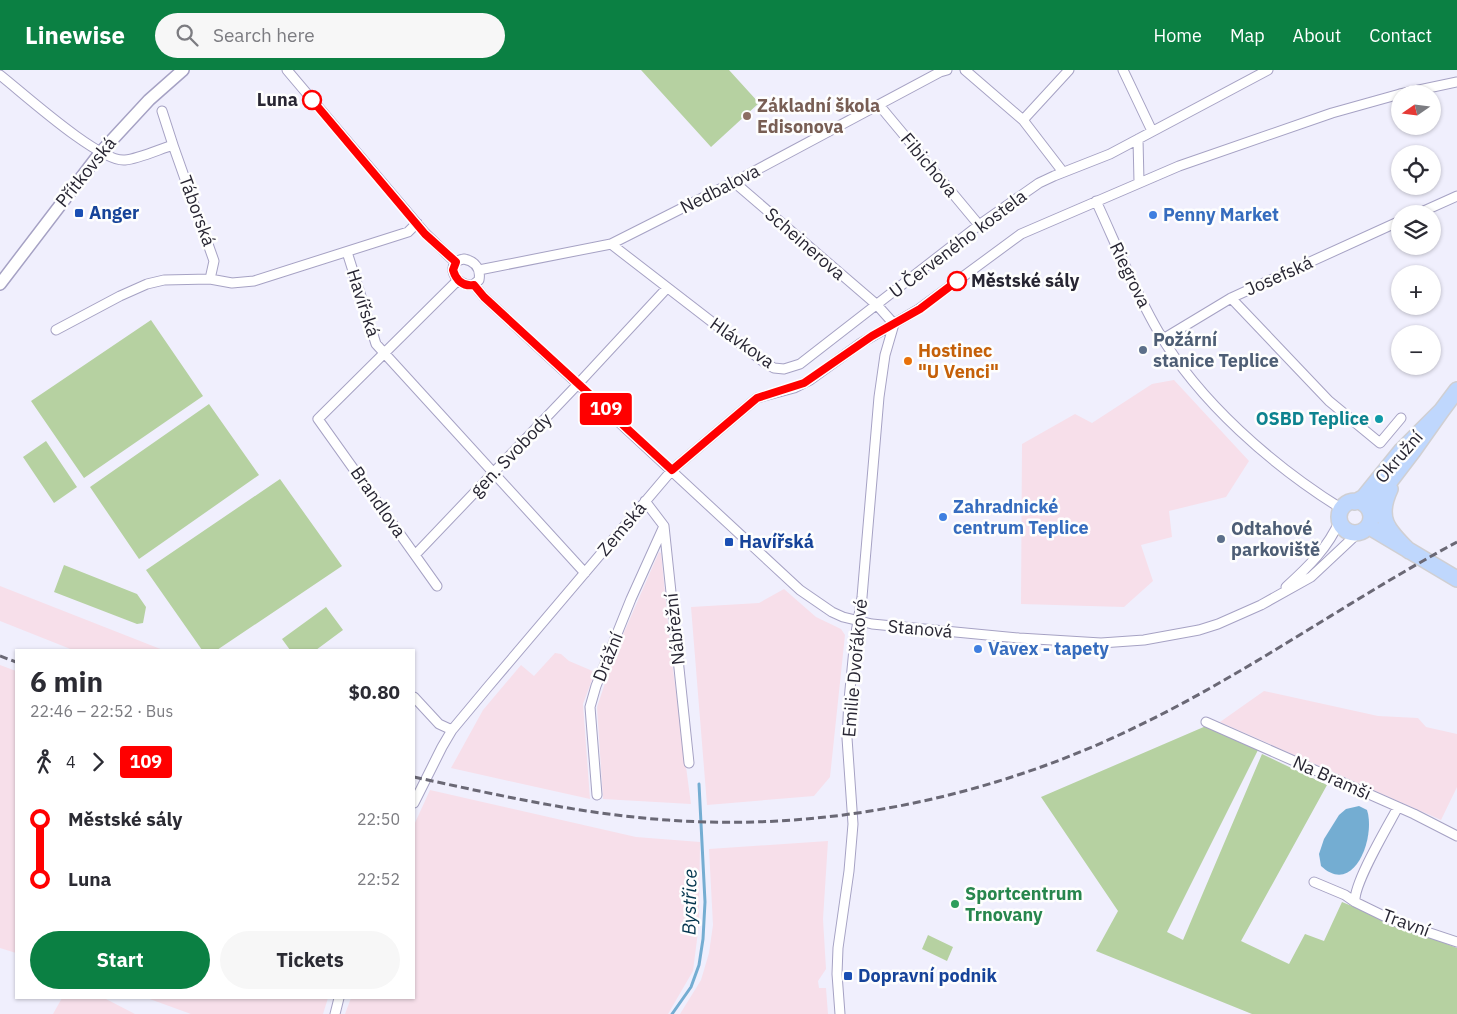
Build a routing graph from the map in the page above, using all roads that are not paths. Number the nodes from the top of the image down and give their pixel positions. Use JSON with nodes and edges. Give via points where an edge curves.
{"nodes":[{"id":1,"x":183,"y":70,"type":"edge"},
{"id":2,"x":287,"y":70,"type":"edge"},
{"id":3,"x":947,"y":70,"type":"edge"},
{"id":4,"x":966,"y":70,"type":"edge"},
{"id":5,"x":1069,"y":70,"type":"edge"},
{"id":6,"x":1122,"y":70,"type":"edge"},
{"id":7,"x":1268,"y":70,"type":"edge"},
{"id":8,"x":0,"y":75,"type":"edge"},
{"id":9,"x":1457,"y":82,"type":"edge"},
{"id":10,"x":1441,"y":85,"type":"edge"},
{"id":11,"x":1391,"y":96,"type":"edge"},
{"id":12,"x":879,"y":105,"type":"junction"},
{"id":13,"x":162,"y":111,"type":"dead end"},
{"id":14,"x":1023,"y":120,"type":"junction"},
{"id":15,"x":1152,"y":131,"type":"junction"},
{"id":16,"x":1138,"y":139,"type":"junction"},
{"id":17,"x":173,"y":145,"type":"junction"},
{"id":18,"x":100,"y":153,"type":"junction"},
{"id":19,"x":1063,"y":172,"type":"junction"},
{"id":20,"x":734,"y":182,"type":"junction"},
{"id":21,"x":1139,"y":182,"type":"junction"},
{"id":22,"x":1457,"y":196,"type":"edge"},
{"id":23,"x":1096,"y":201,"type":"junction"},
{"id":24,"x":1437,"y":205,"type":"edge"},
{"id":25,"x":417,"y":223,"type":"junction"},
{"id":26,"x":979,"y":225,"type":"junction"},
{"id":27,"x":1391,"y":225,"type":"edge"},
{"id":28,"x":611,"y":244,"type":"junction"},
{"id":29,"x":347,"y":252,"type":"junction"},
{"id":30,"x":456,"y":262,"type":"junction"},
{"id":31,"x":479,"y":270,"type":"junction"},
{"id":32,"x":210,"y":278,"type":"junction"},
{"id":33,"x":458,"y":280,"type":"junction"},
{"id":34,"x":0,"y":284,"type":"edge"},
{"id":35,"x":474,"y":285,"type":"junction"},
{"id":36,"x":667,"y":288,"type":"junction"},
{"id":37,"x":1231,"y":298,"type":"junction"},
{"id":38,"x":877,"y":305,"type":"junction"},
{"id":39,"x":894,"y":324,"type":"junction"},
{"id":40,"x":56,"y":330,"type":"dead end"},
{"id":41,"x":1163,"y":339,"type":"junction"},
{"id":42,"x":385,"y":353,"type":"junction"},
{"id":43,"x":578,"y":384,"type":"junction"},
{"id":44,"x":1457,"y":390,"type":"edge"},
{"id":45,"x":1442,"y":410,"type":"junction"},
{"id":46,"x":1401,"y":418,"type":"dead end"},
{"id":47,"x":1413,"y":452,"type":"junction"},
{"id":48,"x":672,"y":470,"type":"junction"},
{"id":49,"x":493,"y":474,"type":"junction"},
{"id":50,"x":645,"y":502,"type":"junction"},
{"id":51,"x":1345,"y":511,"type":"junction"},
{"id":52,"x":1365,"y":524,"type":"junction"},
{"id":53,"x":664,"y":526,"type":"junction"},
{"id":54,"x":1409,"y":551,"type":"junction"},
{"id":55,"x":415,"y":555,"type":"junction"},
{"id":56,"x":585,"y":574,"type":"junction"},
{"id":57,"x":1457,"y":580,"type":"edge"},
{"id":58,"x":437,"y":586,"type":"dead end"},
{"id":59,"x":1275,"y":598,"type":"junction"},
{"id":60,"x":857,"y":622,"type":"junction"},
{"id":61,"x":415,"y":698,"type":"edge"},
{"id":62,"x":1206,"y":722,"type":"dead end"},
{"id":63,"x":452,"y":730,"type":"junction"},
{"id":64,"x":689,"y":763,"type":"dead end"},
{"id":65,"x":597,"y":796,"type":"dead end"},
{"id":66,"x":415,"y":802,"type":"edge"},
{"id":67,"x":1398,"y":807,"type":"junction"},
{"id":68,"x":1457,"y":836,"type":"edge"},
{"id":69,"x":1314,"y":882,"type":"dead end"},
{"id":70,"x":1355,"y":902,"type":"junction"},
{"id":71,"x":1457,"y":942,"type":"edge"},
{"id":72,"x":340,"y":999,"type":"edge"},
{"id":73,"x":335,"y":1014,"type":"edge"},
{"id":74,"x":840,"y":1014,"type":"edge"}],
"edges":[{"from":1,"to":18,"type":"street","name":"Přítkovská","via":[[149,100]]},
{"from":2,"to":25,"type":"street"},
{"from":3,"to":12,"type":"street","name":"Nedbalova"},
{"from":4,"to":14,"type":"street"},
{"from":5,"to":14,"type":"street"},
{"from":6,"to":15,"type":"street"},
{"from":7,"to":15,"type":"street","name":"U Červeného kostela"},
{"from":8,"to":18,"type":"street"},
{"from":9,"to":10,"type":"street","name":"U Červeného kostela"},
{"from":11,"to":21,"type":"street","name":"U Červeného kostela","via":[[1341,110]]},
{"from":12,"to":20,"type":"street","name":"Nedbalova"},
{"from":12,"to":26,"type":"street","name":"Fibichova"},
{"from":13,"to":17,"type":"street","name":"Táborská"},
{"from":14,"to":19,"type":"street"},
{"from":15,"to":16,"type":"street","name":"U Červeného kostela"},
{"from":16,"to":19,"type":"street","name":"U Červeného kostela","via":[[1100,159]]},
{"from":16,"to":21,"type":"street"},
{"from":17,"to":18,"type":"street","via":[[124,161]]},
{"from":17,"to":32,"type":"street","name":"Táborská","via":[[214,261]]},
{"from":18,"to":34,"type":"street","name":"Přítkovská"},
{"from":19,"to":26,"type":"street","name":"U Červeného kostela","via":[[1039,183]]},
{"from":20,"to":28,"type":"street","name":"Nedbalova"},
{"from":20,"to":38,"type":"street","name":"Scheinerova"},
{"from":21,"to":23,"type":"street","name":"U Červeného kostela"},
{"from":22,"to":24,"type":"street"},
{"from":23,"to":39,"type":"street","name":"U Červeného kostela","via":[[1022,234],[920,309]]},
{"from":23,"to":41,"type":"street","name":"Riegrova"},
{"from":25,"to":29,"type":"street","via":[[408,232]]},
{"from":25,"to":30,"type":"street"},
{"from":26,"to":38,"type":"street","name":"U Červeného kostela"},
{"from":27,"to":37,"type":"street","name":"Josefská"},
{"from":28,"to":31,"type":"street","name":"Nedbalova"},
{"from":28,"to":36,"type":"street","name":"Hlávkova"},
{"from":29,"to":32,"type":"street","via":[[254,281],[232,283]]},
{"from":29,"to":42,"type":"street","name":"Havířská","via":[[376,344]]},
{"from":30,"to":31,"type":"street","via":[[469,260]]},
{"from":30,"to":33,"type":"street","via":[[453,270]]},
{"from":31,"to":35,"type":"street","via":[[479,279]]},
{"from":32,"to":40,"type":"street","via":[[147,284]]},
{"from":33,"to":35,"type":"street"},
{"from":33,"to":42,"type":"street"},
{"from":35,"to":43,"type":"street","name":"Stanová"},
{"from":36,"to":38,"type":"street","name":"Hlávkova","via":[[765,364],[784,369],[800,364]]},
{"from":36,"to":43,"type":"street","name":"gen. Svobody"},
{"from":37,"to":41,"type":"street","name":"Josefská"},
{"from":37,"to":46,"type":"street","via":[[1329,401],[1380,443]]},
{"from":38,"to":39,"type":"street","name":"U Červeného kostela"},
{"from":39,"to":48,"type":"street","name":"Zemská","via":[[804,383],[757,398]]},
{"from":39,"to":60,"type":"street","name":"Emilie Dvořákové","via":[[885,354],[879,397],[862,597]]},
{"from":41,"to":51,"type":"street","name":"Riegrova","via":[[1208,398],[1274,462],[1310,490]]},
{"from":42,"to":49,"type":"street","name":"Havířská"},
{"from":42,"to":55,"type":"street","name":"Brandlova","via":[[318,419]]},
{"from":43,"to":48,"type":"street","name":"Stanová"},
{"from":43,"to":49,"type":"street","name":"gen. Svobody"},
{"from":44,"to":45,"type":"main road","name":"Okružní"},
{"from":45,"to":47,"type":"main road","name":"Okružní"},
{"from":45,"to":51,"type":"main road","name":"Okružní","via":[[1402,450],[1364,497]]},
{"from":47,"to":52,"type":"main road","name":"Okružní","via":[[1378,497]]},
{"from":47,"to":54,"type":"main road","via":[[1390,489],[1383,511],[1388,527]]},
{"from":48,"to":50,"type":"street","name":"Zemská"},
{"from":48,"to":60,"type":"street","name":"Stanová","via":[[800,590],[832,612]]},
{"from":49,"to":55,"type":"street","name":"gen. Svobody"},
{"from":49,"to":56,"type":"street","name":"Havířská"},
{"from":50,"to":53,"type":"street"},
{"from":50,"to":56,"type":"street","name":"Zemská"},
{"from":51,"to":52,"type":"main road","via":[[1365,505]]},
{"from":51,"to":52,"type":"main road","via":[[1346,530],[1352,533]]},
{"from":51,"to":59,"type":"street","name":"Stanová","via":[[1318,556]]},
{"from":52,"to":54,"type":"main road"},
{"from":52,"to":59,"type":"street","name":"Stanová","via":[[1311,577]]},
{"from":53,"to":64,"type":"street","name":"Nábřežní"},
{"from":53,"to":65,"type":"street","name":"Drážní","via":[[631,599],[590,707]]},
{"from":54,"to":57,"type":"main road"},
{"from":55,"to":58,"type":"street","name":"Brandlova"},
{"from":56,"to":63,"type":"street","name":"Zemská"},
{"from":59,"to":60,"type":"street","name":"Stanová","via":[[1199,630],[1144,640],[1101,643]]},
{"from":60,"to":74,"type":"street","name":"Emilie Dvořákové","via":[[848,718],[853,824],[838,948]]},
{"from":61,"to":63,"type":"street","via":[[439,724]]},
{"from":62,"to":67,"type":"street","name":"Na Bramši"},
{"from":63,"to":66,"type":"street","name":"Zemská"},
{"from":67,"to":68,"type":"street","name":"Na Bramši"},
{"from":67,"to":70,"type":"street","via":[[1359,882]]},
{"from":69,"to":70,"type":"street","name":"Travní"},
{"from":70,"to":71,"type":"street","name":"Travní","via":[[1394,921]]},
{"from":72,"to":73,"type":"street"}]}
